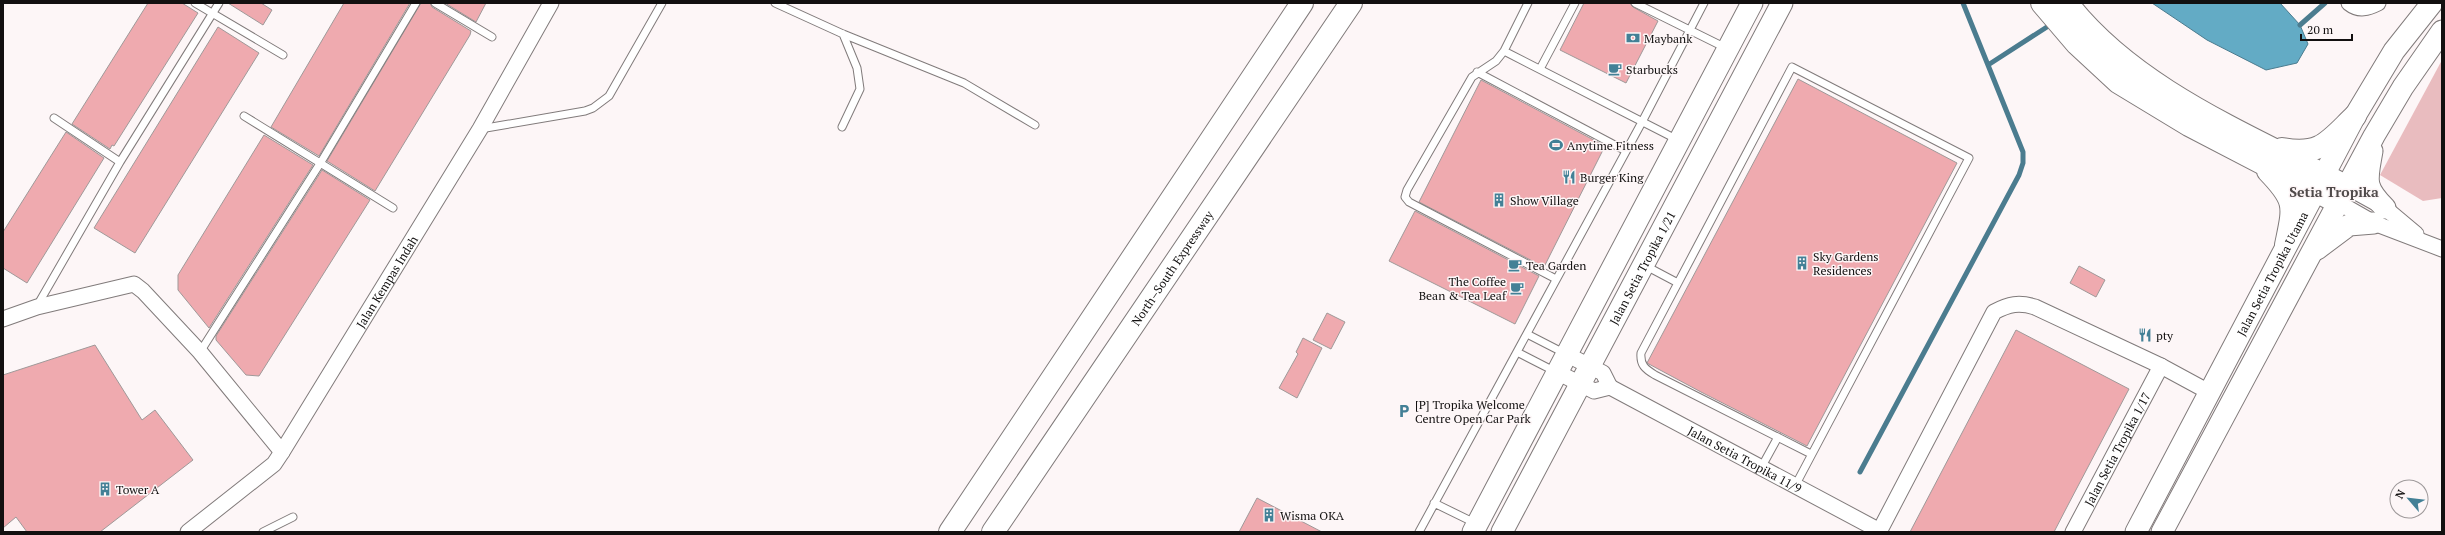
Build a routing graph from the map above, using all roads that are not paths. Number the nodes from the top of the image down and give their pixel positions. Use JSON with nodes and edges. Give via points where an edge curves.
{"nodes":[{"id":1,"x":195,"y":3,"type":"edge"},
{"id":2,"x":219,"y":3,"type":"edge"},
{"id":3,"x":416,"y":3,"type":"edge"},
{"id":4,"x":435,"y":3,"type":"edge"},
{"id":5,"x":551,"y":3,"type":"edge"},
{"id":6,"x":662,"y":3,"type":"edge"},
{"id":7,"x":775,"y":3,"type":"edge"},
{"id":8,"x":1302,"y":3,"type":"edge"},
{"id":9,"x":1351,"y":3,"type":"edge"},
{"id":10,"x":1363,"y":3,"type":"edge"},
{"id":11,"x":1528,"y":3,"type":"edge"},
{"id":12,"x":1575,"y":3,"type":"edge"},
{"id":13,"x":1635,"y":3,"type":"edge"},
{"id":14,"x":1704,"y":3,"type":"edge"},
{"id":15,"x":1752,"y":3,"type":"edge"},
{"id":16,"x":1782,"y":3,"type":"edge"},
{"id":17,"x":2042,"y":3,"type":"edge"},
{"id":18,"x":2067,"y":3,"type":"edge"},
{"id":19,"x":2349,"y":3,"type":"edge"},
{"id":20,"x":2432,"y":3,"type":"edge"},
{"id":21,"x":2372,"y":6,"type":"edge"},
{"id":22,"x":213,"y":14,"type":"junction"},
{"id":23,"x":1690,"y":30,"type":"junction"},
{"id":24,"x":2442,"y":31,"type":"edge"},
{"id":25,"x":843,"y":34,"type":"junction"},
{"id":26,"x":492,"y":37,"type":"dead end"},
{"id":27,"x":1728,"y":49,"type":"junction"},
{"id":28,"x":1504,"y":50,"type":"junction"},
{"id":29,"x":283,"y":55,"type":"dead end"},
{"id":30,"x":1540,"y":69,"type":"junction"},
{"id":31,"x":1477,"y":72,"type":"junction"},
{"id":32,"x":1304,"y":73,"type":"junction"},
{"id":33,"x":244,"y":116,"type":"dead end"},
{"id":34,"x":2355,"y":116,"type":"junction"},
{"id":35,"x":54,"y":118,"type":"dead end"},
{"id":36,"x":1642,"y":122,"type":"junction"},
{"id":37,"x":1035,"y":125,"type":"dead end"},
{"id":38,"x":842,"y":127,"type":"dead end"},
{"id":39,"x":480,"y":129,"type":"junction"},
{"id":40,"x":2374,"y":136,"type":"junction"},
{"id":41,"x":1679,"y":141,"type":"junction"},
{"id":42,"x":1626,"y":151,"type":"junction"},
{"id":43,"x":2263,"y":154,"type":"junction"},
{"id":44,"x":120,"y":162,"type":"junction"},
{"id":45,"x":321,"y":162,"type":"junction"},
{"id":46,"x":2320,"y":183,"type":"junction"},
{"id":47,"x":2343,"y":195,"type":"junction"},
{"id":48,"x":393,"y":208,"type":"dead end"},
{"id":49,"x":2380,"y":216,"type":"junction"},
{"id":50,"x":2286,"y":245,"type":"junction"},
{"id":51,"x":2442,"y":249,"type":"edge"},
{"id":52,"x":2308,"y":258,"type":"junction"},
{"id":53,"x":1644,"y":265,"type":"junction"},
{"id":54,"x":1556,"y":279,"type":"junction"},
{"id":55,"x":1678,"y":283,"type":"junction"},
{"id":56,"x":37,"y":307,"type":"junction"},
{"id":57,"x":3,"y":319,"type":"edge"},
{"id":58,"x":1527,"y":334,"type":"junction"},
{"id":59,"x":200,"y":352,"type":"junction"},
{"id":60,"x":1517,"y":352,"type":"junction"},
{"id":61,"x":1562,"y":363,"type":"junction"},
{"id":62,"x":2161,"y":366,"type":"junction"},
{"id":63,"x":1585,"y":375,"type":"junction"},
{"id":64,"x":2209,"y":392,"type":"junction"},
{"id":65,"x":1778,"y":437,"type":"junction"},
{"id":66,"x":282,"y":452,"type":"junction"},
{"id":67,"x":1811,"y":454,"type":"junction"},
{"id":68,"x":1761,"y":468,"type":"junction"},
{"id":69,"x":1795,"y":486,"type":"junction"},
{"id":70,"x":1434,"y":503,"type":"junction"},
{"id":71,"x":966,"y":508,"type":"junction"},
{"id":72,"x":293,"y":517,"type":"dead end"},
{"id":73,"x":1475,"y":528,"type":"edge"},
{"id":74,"x":188,"y":532,"type":"edge"},
{"id":75,"x":263,"y":532,"type":"edge"},
{"id":76,"x":947,"y":532,"type":"edge"},
{"id":77,"x":950,"y":532,"type":"edge"},
{"id":78,"x":993,"y":532,"type":"edge"},
{"id":79,"x":1419,"y":532,"type":"edge"},
{"id":80,"x":1502,"y":532,"type":"edge"},
{"id":81,"x":1879,"y":532,"type":"edge"},
{"id":82,"x":2073,"y":532,"type":"edge"},
{"id":83,"x":2136,"y":532,"type":"edge"},
{"id":84,"x":2162,"y":532,"type":"edge"}],
"edges":[{"from":1,"to":22,"type":"lane"},
{"from":2,"to":22,"type":"lane"},
{"from":3,"to":45,"type":"lane"},
{"from":4,"to":26,"type":"lane"},
{"from":5,"to":39,"type":"street","name":"Jalan Kempas Indah"},
{"from":6,"to":39,"type":"lane","via":[[609,96],[593,108]]},
{"from":7,"to":25,"type":"lane"},
{"from":8,"to":71,"type":"highway"},
{"from":9,"to":32,"type":"highway","name":"North–South Expressway"},
{"from":10,"to":32,"type":"highway"},
{"from":11,"to":28,"type":"lane"},
{"from":12,"to":30,"type":"lane"},
{"from":13,"to":23,"type":"lane"},
{"from":14,"to":23,"type":"lane"},
{"from":15,"to":27,"type":"main road"},
{"from":16,"to":53,"type":"main road","name":"Jalan Setia Tropika 1/21"},
{"from":17,"to":43,"type":"highway","via":[[2077,44],[2118,82],[2189,125]]},
{"from":18,"to":43,"type":"highway","via":[[2093,34],[2124,62]]},
{"from":19,"to":21,"type":"street","via":[[2358,8]]},
{"from":20,"to":34,"type":"main road","name":"Jalan Setia Tropika Utama","via":[[2394,51]]},
{"from":22,"to":29,"type":"lane"},
{"from":22,"to":44,"type":"lane"},
{"from":23,"to":27,"type":"lane"},
{"from":23,"to":36,"type":"lane"},
{"from":24,"to":40,"type":"main road","name":"Jalan Setia Tropika Utama","via":[[2403,87]]},
{"from":25,"to":37,"type":"lane","via":[[964,83]]},
{"from":25,"to":38,"type":"lane","via":[[857,68],[860,89]]},
{"from":27,"to":41,"type":"main road"},
{"from":28,"to":30,"type":"lane"},
{"from":28,"to":31,"type":"lane","via":[[1496,61]]},
{"from":30,"to":36,"type":"lane"},
{"from":31,"to":42,"type":"lane"},
{"from":31,"to":54,"type":"lane","via":[[1405,197],[1409,202]]},
{"from":32,"to":78,"type":"highway","name":"North–South Expressway"},
{"from":33,"to":45,"type":"lane"},
{"from":34,"to":43,"type":"highway","via":[[2325,144],[2314,150]]},
{"from":34,"to":46,"type":"main road","name":"Jalan Setia Tropika Utama"},
{"from":35,"to":44,"type":"lane"},
{"from":36,"to":41,"type":"lane"},
{"from":36,"to":42,"type":"lane"},
{"from":39,"to":66,"type":"street","name":"Jalan Kempas Indah"},
{"from":40,"to":47,"type":"main road","name":"Jalan Setia Tropika Utama"},
{"from":40,"to":49,"type":"main road","via":[[2368,178]]},
{"from":41,"to":61,"type":"main road"},
{"from":42,"to":54,"type":"lane"},
{"from":43,"to":46,"type":"highway"},
{"from":43,"to":50,"type":"highway","via":[[2292,203]]},
{"from":44,"to":56,"type":"lane"},
{"from":45,"to":48,"type":"lane"},
{"from":45,"to":59,"type":"lane"},
{"from":46,"to":47,"type":"highway"},
{"from":46,"to":50,"type":"main road","name":"Jalan Setia Tropika Utama"},
{"from":47,"to":49,"type":"street"},
{"from":47,"to":52,"type":"main road","name":"Jalan Setia Tropika Utama"},
{"from":49,"to":51,"type":"street"},
{"from":49,"to":52,"type":"main road","via":[[2349,225],[2318,247]]},
{"from":50,"to":64,"type":"main road","name":"Jalan Setia Tropika Utama"},
{"from":52,"to":84,"type":"main road","name":"Jalan Setia Tropika Utama"},
{"from":53,"to":55,"type":"lane"},
{"from":53,"to":63,"type":"main road","name":"Jalan Setia Tropika 1/21"},
{"from":54,"to":58,"type":"lane"},
{"from":55,"to":65,"type":"lane","via":[[1641,354],[1642,365],[1655,375]]},
{"from":55,"to":67,"type":"lane","via":[[1792,67],[1969,158]]},
{"from":56,"to":57,"type":"street"},
{"from":56,"to":59,"type":"street","via":[[134,284]]},
{"from":58,"to":60,"type":"lane"},
{"from":58,"to":61,"type":"lane"},
{"from":59,"to":66,"type":"street"},
{"from":60,"to":61,"type":"lane"},
{"from":60,"to":70,"type":"lane"},
{"from":61,"to":63,"type":"street"},
{"from":61,"to":73,"type":"main road"},
{"from":62,"to":64,"type":"street"},
{"from":62,"to":81,"type":"street","via":[[2035,306],[2010,304],[1994,312]]},
{"from":62,"to":82,"type":"street","name":"Jalan Setia Tropika 1/17"},
{"from":63,"to":68,"type":"street","name":"Jalan Setia Tropika 11/9","via":[[1603,374],[1610,387]]},
{"from":63,"to":80,"type":"main road","name":"Jalan Setia Tropika 1/21"},
{"from":64,"to":83,"type":"main road","name":"Jalan Setia Tropika Utama"},
{"from":65,"to":67,"type":"lane"},
{"from":65,"to":68,"type":"lane"},
{"from":66,"to":74,"type":"street","name":"Jalan Kempas Indah","via":[[274,464]]},
{"from":67,"to":69,"type":"lane"},
{"from":68,"to":69,"type":"street","name":"Jalan Setia Tropika 11/9"},
{"from":69,"to":81,"type":"street","name":"Jalan Setia Tropika 11/9"},
{"from":70,"to":73,"type":"lane"},
{"from":70,"to":79,"type":"lane"},
{"from":71,"to":76,"type":"highway"},
{"from":71,"to":77,"type":"highway"},
{"from":72,"to":75,"type":"lane"}]}
